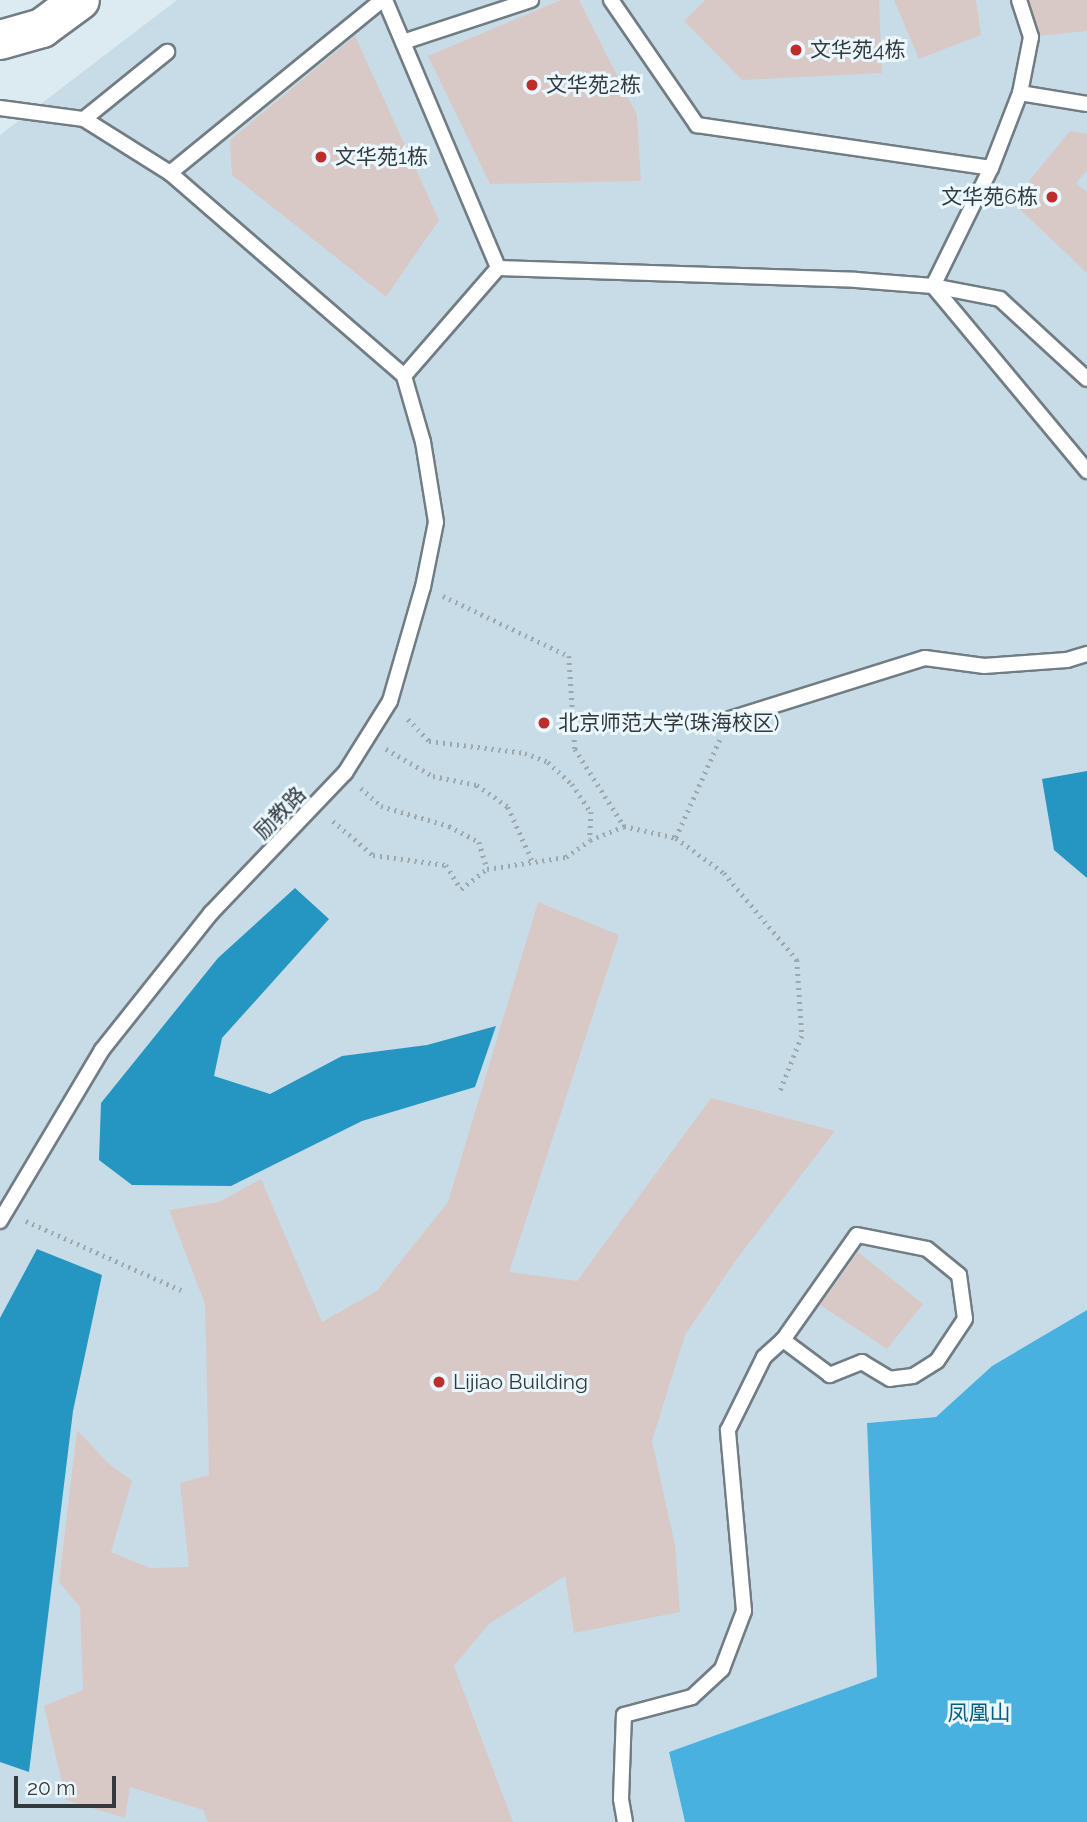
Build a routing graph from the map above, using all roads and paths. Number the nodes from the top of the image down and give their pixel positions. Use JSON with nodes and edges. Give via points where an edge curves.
{"nodes":[{"id":1,"x":79,"y":0,"type":"edge"},
{"id":2,"x":384,"y":0,"type":"edge"},
{"id":3,"x":531,"y":0,"type":"edge"},
{"id":4,"x":611,"y":0,"type":"edge"},
{"id":5,"x":1019,"y":0,"type":"edge"},
{"id":6,"x":0,"y":40,"type":"edge"},
{"id":7,"x":403,"y":42,"type":"junction"},
{"id":8,"x":167,"y":52,"type":"dead end"},
{"id":9,"x":1020,"y":93,"type":"junction"},
{"id":10,"x":1087,"y":104,"type":"edge"},
{"id":11,"x":0,"y":108,"type":"edge"},
{"id":12,"x":84,"y":119,"type":"junction"},
{"id":13,"x":991,"y":168,"type":"junction"},
{"id":14,"x":170,"y":173,"type":"junction"},
{"id":15,"x":498,"y":268,"type":"junction"},
{"id":16,"x":933,"y":286,"type":"junction"},
{"id":17,"x":404,"y":376,"type":"junction"},
{"id":18,"x":1087,"y":379,"type":"edge"},
{"id":19,"x":1087,"y":471,"type":"edge"},
{"id":20,"x":423,"y":587,"type":"junction"},
{"id":21,"x":1087,"y":654,"type":"edge"},
{"id":22,"x":390,"y":701,"type":"junction"},
{"id":23,"x":730,"y":719,"type":"joint"},
{"id":24,"x":367,"y":738,"type":"junction"},
{"id":25,"x":345,"y":773,"type":"junction"},
{"id":26,"x":316,"y":806,"type":"junction"},
{"id":27,"x":624,"y":826,"type":"junction"},
{"id":28,"x":676,"y":838,"type":"junction"},
{"id":29,"x":590,"y":840,"type":"junction"},
{"id":30,"x":532,"y":860,"type":"junction"},
{"id":31,"x":487,"y":869,"type":"junction"},
{"id":32,"x":779,"y":1094,"type":"dead end"},
{"id":33,"x":3,"y":1216,"type":"edge"},
{"id":34,"x":181,"y":1290,"type":"dead end"},
{"id":35,"x":783,"y":1340,"type":"junction"},
{"id":36,"x":625,"y":1822,"type":"edge"}],
"edges":[{"from":1,"to":6,"type":"street","via":[[42,28]]},
{"from":2,"to":7,"type":"lane"},
{"from":2,"to":14,"type":"lane"},
{"from":3,"to":7,"type":"lane"},
{"from":4,"to":13,"type":"lane","via":[[697,125]]},
{"from":5,"to":9,"type":"lane","via":[[1031,37]]},
{"from":7,"to":15,"type":"lane"},
{"from":8,"to":12,"type":"lane"},
{"from":9,"to":10,"type":"lane"},
{"from":9,"to":13,"type":"lane"},
{"from":11,"to":12,"type":"lane"},
{"from":12,"to":14,"type":"lane"},
{"from":13,"to":16,"type":"lane"},
{"from":14,"to":17,"type":"lane"},
{"from":15,"to":16,"type":"lane"},
{"from":15,"to":17,"type":"lane"},
{"from":16,"to":18,"type":"lane","via":[[1000,299]]},
{"from":16,"to":19,"type":"lane"},
{"from":17,"to":20,"type":"lane","name":"励教路","via":[[424,442],[436,522]]},
{"from":20,"to":22,"type":"lane","name":"励教路"},
{"from":20,"to":27,"type":"path","via":[[569,656],[575,749]]},
{"from":21,"to":23,"type":"lane","via":[[1067,660],[984,666],[925,658]]},
{"from":22,"to":24,"type":"lane","name":"励教路"},
{"from":22,"to":29,"type":"path","via":[[429,741],[526,753],[548,762],[572,784],[591,812]]},
{"from":23,"to":28,"type":"path"},
{"from":24,"to":25,"type":"lane","name":"励教路"},
{"from":24,"to":30,"type":"path","via":[[433,776],[477,785],[508,807]]},
{"from":25,"to":26,"type":"lane","name":"励教路"},
{"from":25,"to":31,"type":"path","via":[[382,806],[449,826],[479,842]]},
{"from":26,"to":31,"type":"path","via":[[373,855],[446,865],[461,889]]},
{"from":26,"to":33,"type":"lane","name":"励教路","via":[[211,913],[103,1050]]},
{"from":27,"to":28,"type":"path"},
{"from":27,"to":29,"type":"path"},
{"from":28,"to":32,"type":"path","via":[[724,873],[797,960],[802,1036]]},
{"from":29,"to":30,"type":"path","via":[[566,857]]},
{"from":30,"to":31,"type":"path"},
{"from":33,"to":34,"type":"path"},
{"from":35,"to":35,"type":"lane","via":[[830,1376],[862,1362],[890,1379],[913,1376],[943,1354],[965,1319],[959,1275],[927,1249],[857,1235]]},
{"from":35,"to":36,"type":"lane","via":[[764,1357],[729,1430],[744,1611],[722,1670],[692,1697],[624,1715],[621,1799]]}]}
